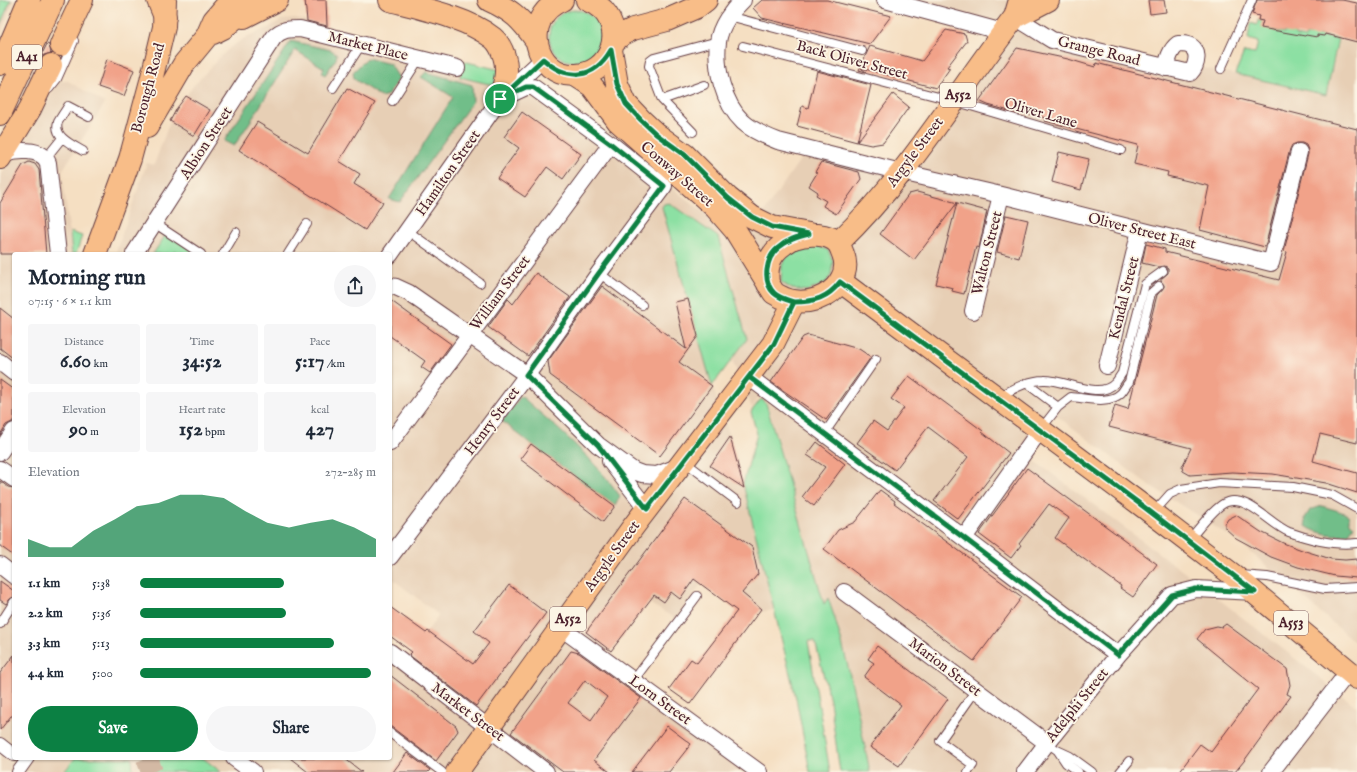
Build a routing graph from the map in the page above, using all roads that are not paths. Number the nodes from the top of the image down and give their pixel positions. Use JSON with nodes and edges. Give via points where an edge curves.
{"nodes":[{"id":1,"x":29,"y":0,"type":"edge"},
{"id":2,"x":53,"y":0,"type":"edge"},
{"id":3,"x":82,"y":0,"type":"edge"},
{"id":4,"x":224,"y":0,"type":"edge"},
{"id":5,"x":231,"y":0,"type":"edge"},
{"id":6,"x":242,"y":0,"type":"edge"},
{"id":7,"x":256,"y":0,"type":"edge"},
{"id":8,"x":277,"y":0,"type":"edge"},
{"id":9,"x":390,"y":0,"type":"edge"},
{"id":10,"x":489,"y":0,"type":"edge"},
{"id":11,"x":562,"y":0,"type":"edge"},
{"id":12,"x":588,"y":0,"type":"edge"},
{"id":13,"x":706,"y":0,"type":"edge"},
{"id":14,"x":743,"y":0,"type":"edge"},
{"id":15,"x":885,"y":0,"type":"edge"},
{"id":16,"x":1048,"y":0,"type":"edge"},
{"id":17,"x":1252,"y":0,"type":"edge"},
{"id":18,"x":163,"y":3,"type":"edge"},
{"id":19,"x":729,"y":16,"type":"junction"},
{"id":20,"x":1013,"y":16,"type":"edge"},
{"id":21,"x":215,"y":28,"type":"junction"},
{"id":22,"x":279,"y":32,"type":"joint"},
{"id":23,"x":68,"y":41,"type":"joint"},
{"id":24,"x":718,"y":41,"type":"junction"},
{"id":25,"x":362,"y":45,"type":"junction"},
{"id":26,"x":612,"y":46,"type":"junction"},
{"id":27,"x":743,"y":46,"type":"dead end"},
{"id":28,"x":540,"y":50,"type":"junction"},
{"id":29,"x":862,"y":51,"type":"dead end"},
{"id":30,"x":419,"y":59,"type":"junction"},
{"id":31,"x":0,"y":64,"type":"edge"},
{"id":32,"x":51,"y":65,"type":"dead end"},
{"id":33,"x":457,"y":68,"type":"dead end"},
{"id":34,"x":1166,"y":68,"type":"dead end"},
{"id":35,"x":1221,"y":70,"type":"dead end"},
{"id":36,"x":575,"y":75,"type":"junction"},
{"id":37,"x":704,"y":86,"type":"dead end"},
{"id":38,"x":333,"y":88,"type":"dead end"},
{"id":39,"x":500,"y":99,"type":"junction"},
{"id":40,"x":662,"y":100,"type":"junction"},
{"id":41,"x":392,"y":101,"type":"dead end"},
{"id":42,"x":954,"y":101,"type":"junction"},
{"id":43,"x":30,"y":109,"type":"junction"},
{"id":44,"x":0,"y":114,"type":"edge"},
{"id":45,"x":89,"y":117,"type":"dead end"},
{"id":46,"x":693,"y":132,"type":"dead end"},
{"id":47,"x":62,"y":138,"type":"junction"},
{"id":48,"x":611,"y":144,"type":"junction"},
{"id":49,"x":1121,"y":150,"type":"dead end"},
{"id":50,"x":83,"y":151,"type":"dead end"},
{"id":51,"x":1299,"y":152,"type":"dead end"},
{"id":52,"x":1,"y":156,"type":"edge"},
{"id":53,"x":46,"y":158,"type":"junction"},
{"id":54,"x":130,"y":159,"type":"junction"},
{"id":55,"x":901,"y":172,"type":"junction"},
{"id":56,"x":664,"y":186,"type":"joint"},
{"id":57,"x":1002,"y":195,"type":"junction"},
{"id":58,"x":154,"y":223,"type":"junction"},
{"id":59,"x":307,"y":224,"type":"dead end"},
{"id":60,"x":1140,"y":230,"type":"junction"},
{"id":61,"x":408,"y":231,"type":"junction"},
{"id":62,"x":236,"y":232,"type":"dead end"},
{"id":63,"x":809,"y":234,"type":"junction"},
{"id":64,"x":841,"y":251,"type":"junction"},
{"id":65,"x":58,"y":252,"type":"edge"},
{"id":66,"x":96,"y":252,"type":"edge"},
{"id":67,"x":135,"y":252,"type":"edge"},
{"id":68,"x":198,"y":252,"type":"edge"},
{"id":69,"x":224,"y":252,"type":"edge"},
{"id":70,"x":289,"y":252,"type":"edge"},
{"id":71,"x":392,"y":253,"type":"edge"},
{"id":72,"x":1163,"y":271,"type":"dead end"},
{"id":73,"x":599,"y":273,"type":"junction"},
{"id":74,"x":840,"y":282,"type":"junction"},
{"id":75,"x":480,"y":283,"type":"dead end"},
{"id":76,"x":768,"y":284,"type":"junction"},
{"id":77,"x":392,"y":286,"type":"edge"},
{"id":78,"x":1159,"y":286,"type":"dead end"},
{"id":79,"x":794,"y":302,"type":"junction"},
{"id":80,"x":642,"y":305,"type":"dead end"},
{"id":81,"x":973,"y":311,"type":"dead end"},
{"id":82,"x":470,"y":335,"type":"junction"},
{"id":83,"x":876,"y":359,"type":"dead end"},
{"id":84,"x":1107,"y":366,"type":"dead end"},
{"id":85,"x":526,"y":375,"type":"junction"},
{"id":86,"x":745,"y":381,"type":"junction"},
{"id":87,"x":1026,"y":383,"type":"junction"},
{"id":88,"x":997,"y":397,"type":"junction"},
{"id":89,"x":1058,"y":407,"type":"junction"},
{"id":90,"x":1040,"y":430,"type":"junction"},
{"id":91,"x":12,"y":434,"type":"edge"},
{"id":92,"x":824,"y":434,"type":"junction"},
{"id":93,"x":392,"y":440,"type":"edge"},
{"id":94,"x":598,"y":445,"type":"junction"},
{"id":95,"x":0,"y":452,"type":"edge"},
{"id":96,"x":682,"y":464,"type":"junction"},
{"id":97,"x":0,"y":469,"type":"edge"},
{"id":98,"x":12,"y":478,"type":"edge"},
{"id":99,"x":738,"y":502,"type":"dead end"},
{"id":100,"x":647,"y":509,"type":"junction"},
{"id":101,"x":1357,"y":509,"type":"edge"},
{"id":102,"x":1153,"y":514,"type":"junction"},
{"id":103,"x":964,"y":538,"type":"junction"},
{"id":104,"x":1189,"y":541,"type":"junction"},
{"id":105,"x":1357,"y":542,"type":"edge"},
{"id":106,"x":392,"y":555,"type":"edge"},
{"id":107,"x":0,"y":565,"type":"edge"},
{"id":108,"x":12,"y":574,"type":"edge"},
{"id":109,"x":1233,"y":575,"type":"junction"},
{"id":110,"x":1357,"y":587,"type":"edge"},
{"id":111,"x":844,"y":592,"type":"dead end"},
{"id":112,"x":1255,"y":592,"type":"junction"},
{"id":113,"x":697,"y":596,"type":"dead end"},
{"id":114,"x":12,"y":605,"type":"edge"},
{"id":115,"x":0,"y":624,"type":"edge"},
{"id":116,"x":561,"y":628,"type":"junction"},
{"id":117,"x":392,"y":654,"type":"edge"},
{"id":118,"x":1118,"y":655,"type":"junction"},
{"id":119,"x":1353,"y":674,"type":"edge"},
{"id":120,"x":633,"y":681,"type":"junction"},
{"id":121,"x":976,"y":690,"type":"junction"},
{"id":122,"x":489,"y":728,"type":"junction"},
{"id":123,"x":392,"y":734,"type":"edge"},
{"id":124,"x":0,"y":744,"type":"edge"},
{"id":125,"x":1052,"y":746,"type":"junction"},
{"id":126,"x":12,"y":753,"type":"edge"},
{"id":127,"x":237,"y":760,"type":"edge"},
{"id":128,"x":1129,"y":761,"type":"dead end"},
{"id":129,"x":253,"y":772,"type":"edge"},
{"id":130,"x":442,"y":772,"type":"edge"},
{"id":131,"x":457,"y":772,"type":"edge"},
{"id":132,"x":546,"y":772,"type":"edge"},
{"id":133,"x":759,"y":772,"type":"edge"},
{"id":134,"x":968,"y":772,"type":"edge"},
{"id":135,"x":1025,"y":772,"type":"edge"},
{"id":136,"x":1078,"y":772,"type":"edge"},
{"id":137,"x":1092,"y":772,"type":"edge"},
{"id":138,"x":1120,"y":772,"type":"edge"},
{"id":139,"x":1271,"y":772,"type":"edge"}],
"edges":[{"from":1,"to":31,"type":"main road","number":"A41"},
{"from":2,"to":44,"type":"main road","number":"A41"},
{"from":3,"to":23,"type":"main road"},
{"from":4,"to":21,"type":"main road"},
{"from":5,"to":21,"type":"main road"},
{"from":6,"to":21,"type":"main road"},
{"from":7,"to":21,"type":"main road"},
{"from":8,"to":21,"type":"main road"},
{"from":9,"to":39,"type":"main road","via":[[445,14],[494,39],[505,57],[505,80]]},
{"from":10,"to":28,"type":"main road","via":[[512,12],[523,22]]},
{"from":11,"to":28,"type":"main road","via":[[547,9],[540,19],[537,28]]},
{"from":12,"to":26,"type":"main road","name":"Conway Street","via":[[599,6],[607,15],[613,32]]},
{"from":13,"to":26,"type":"main road","via":[[697,7],[667,20],[633,29],[623,34]]},
{"from":14,"to":19,"type":"street"},
{"from":15,"to":20,"type":"street","name":"Grange Road"},
{"from":16,"to":20,"type":"main road","name":"Argyle Street","number":"A552"},
{"from":17,"to":35,"type":"lane"},
{"from":18,"to":54,"type":"main road","name":"Borough Road","via":[[159,51]]},
{"from":19,"to":24,"type":"street"},
{"from":19,"to":29,"type":"lane"},
{"from":20,"to":34,"type":"street","name":"Grange Road","via":[[1052,40]]},
{"from":20,"to":42,"type":"main road","name":"Argyle Street","number":"A552"},
{"from":21,"to":54,"type":"main road","via":[[184,64]]},
{"from":22,"to":25,"type":"street","name":"Market Place","via":[[300,30]]},
{"from":22,"to":58,"type":"street","name":"Albion Street"},
{"from":23,"to":43,"type":"lane","via":[[57,79]]},
{"from":24,"to":40,"type":"lane","via":[[650,61],[649,66]]},
{"from":24,"to":55,"type":"street","name":"Oliver Street East","via":[[723,89],[730,106],[743,121],[759,133]]},
{"from":25,"to":30,"type":"street","name":"Market Place"},
{"from":25,"to":38,"type":"lane"},
{"from":26,"to":36,"type":"main road","via":[[606,59],[598,67]]},
{"from":26,"to":63,"type":"main road","name":"Conway Street","via":[[613,67],[620,91],[626,104],[641,120],[685,155],[728,198],[752,217],[772,227]]},
{"from":27,"to":42,"type":"lane","name":"Back Oliver Street"},
{"from":28,"to":36,"type":"main road","via":[[552,67],[562,73]]},
{"from":28,"to":39,"type":"street","name":"Hamilton Street"},
{"from":30,"to":33,"type":"street","name":"Market Place"},
{"from":30,"to":41,"type":"lane"},
{"from":32,"to":43,"type":"main road"},
{"from":36,"to":76,"type":"main road","name":"Conway Street","via":[[595,90],[618,121],[715,207],[735,230]]},
{"from":37,"to":40,"type":"lane"},
{"from":39,"to":48,"type":"street","name":"Conway Street","via":[[526,87],[533,87]]},
{"from":39,"to":61,"type":"street","name":"Hamilton Street"},
{"from":40,"to":46,"type":"lane"},
{"from":42,"to":49,"type":"lane","name":"Oliver Lane"},
{"from":42,"to":55,"type":"main road","name":"Argyle Street","number":"A552"},
{"from":43,"to":52,"type":"main road"},
{"from":45,"to":47,"type":"lane","via":[[68,106],[57,127]]},
{"from":47,"to":50,"type":"lane"},
{"from":47,"to":53,"type":"lane"},
{"from":48,"to":56,"type":"street","name":"Conway Street"},
{"from":48,"to":82,"type":"street","name":"William Street"},
{"from":51,"to":60,"type":"street","name":"Oliver Street East","via":[[1271,263]]},
{"from":52,"to":53,"type":"street","via":[[11,151],[31,152]]},
{"from":53,"to":65,"type":"street"},
{"from":54,"to":66,"type":"main road"},
{"from":55,"to":57,"type":"street","name":"Oliver Street East"},
{"from":55,"to":64,"type":"main road","name":"Argyle Street","number":"A552","via":[[855,226]]},
{"from":56,"to":73,"type":"street","name":"Henry Street"},
{"from":57,"to":60,"type":"street","name":"Oliver Street East"},
{"from":57,"to":81,"type":"street","name":"Walton Street"},
{"from":58,"to":67,"type":"street","name":"Albion Street"},
{"from":58,"to":68,"type":"lane"},
{"from":59,"to":70,"type":"lane"},
{"from":60,"to":84,"type":"street","name":"Kendal Street"},
{"from":61,"to":71,"type":"street","name":"Hamilton Street"},
{"from":61,"to":75,"type":"lane"},
{"from":62,"to":69,"type":"lane"},
{"from":63,"to":64,"type":"main road","via":[[830,238]]},
{"from":63,"to":76,"type":"main road","via":[[794,238],[772,255],[768,265]]},
{"from":64,"to":74,"type":"main road","via":[[846,270]]},
{"from":72,"to":87,"type":"lane","via":[[1145,284],[1122,373],[1115,384],[1096,391],[1063,382],[1044,380]]},
{"from":73,"to":80,"type":"lane"},
{"from":73,"to":85,"type":"street","name":"Henry Street"},
{"from":74,"to":79,"type":"main road","via":[[834,290],[824,296],[805,302]]},
{"from":74,"to":88,"type":"main road","number":"A553"},
{"from":76,"to":79,"type":"main road","via":[[774,293]]},
{"from":77,"to":82,"type":"street","via":[[409,293]]},
{"from":78,"to":89,"type":"lane","via":[[1152,293],[1129,382],[1121,393],[1103,400],[1070,397]]},
{"from":79,"to":86,"type":"main road","name":"Argyle Street","number":"A552","via":[[774,344]]},
{"from":82,"to":85,"type":"street"},
{"from":82,"to":93,"type":"street","name":"William Street"},
{"from":83,"to":92,"type":"lane"},
{"from":85,"to":94,"type":"street"},
{"from":85,"to":106,"type":"street","name":"Henry Street"},
{"from":86,"to":92,"type":"street"},
{"from":86,"to":96,"type":"main road","name":"Argyle Street","number":"A552"},
{"from":87,"to":88,"type":"lane"},
{"from":87,"to":89,"type":"lane"},
{"from":88,"to":90,"type":"main road","number":"A553"},
{"from":89,"to":90,"type":"lane"},
{"from":90,"to":102,"type":"main road","number":"A553"},
{"from":90,"to":103,"type":"street"},
{"from":91,"to":95,"type":"street"},
{"from":92,"to":103,"type":"street"},
{"from":94,"to":96,"type":"street","via":[[623,464],[642,474],[657,475]]},
{"from":94,"to":100,"type":"street"},
{"from":96,"to":99,"type":"lane"},
{"from":96,"to":100,"type":"main road","name":"Argyle Street","number":"A552"},
{"from":97,"to":98,"type":"street"},
{"from":100,"to":116,"type":"main road","name":"Argyle Street","number":"A552"},
{"from":101,"to":102,"type":"lane","via":[[1332,495],[1293,487],[1219,483],[1181,489],[1170,494]]},
{"from":102,"to":104,"type":"main road","number":"A553"},
{"from":103,"to":118,"type":"street"},
{"from":104,"to":105,"type":"lane","via":[[1211,514],[1226,502],[1234,500],[1243,502],[1287,531],[1325,542]]},
{"from":104,"to":109,"type":"main road","number":"A553"},
{"from":107,"to":108,"type":"street"},
{"from":109,"to":110,"type":"lane","via":[[1267,577],[1324,589]]},
{"from":109,"to":112,"type":"main road","number":"A553"},
{"from":111,"to":121,"type":"street","name":"Marion Street"},
{"from":112,"to":118,"type":"street","name":"Adelphi Street","via":[[1196,589],[1172,595]]},
{"from":112,"to":119,"type":"main road","number":"A553"},
{"from":113,"to":120,"type":"lane"},
{"from":114,"to":115,"type":"lane"},
{"from":116,"to":120,"type":"street","name":"Lorn Street"},
{"from":116,"to":122,"type":"main road","name":"Argyle Street","number":"A552"},
{"from":117,"to":122,"type":"street","name":"Market Street"},
{"from":118,"to":125,"type":"street","name":"Adelphi Street"},
{"from":119,"to":139,"type":"street"},
{"from":120,"to":133,"type":"street","name":"Lorn Street"},
{"from":121,"to":125,"type":"street","name":"Marion Street"},
{"from":121,"to":134,"type":"lane","via":[[940,741],[973,765]]},
{"from":122,"to":131,"type":"main road","name":"Argyle Street","number":"A552"},
{"from":122,"to":132,"type":"street","name":"Market Street"},
{"from":123,"to":130,"type":"lane"},
{"from":124,"to":126,"type":"street"},
{"from":125,"to":135,"type":"street","name":"Adelphi Street"},
{"from":125,"to":136,"type":"lane","via":[[1066,763]]},
{"from":125,"to":137,"type":"lane"},
{"from":127,"to":129,"type":"street"},
{"from":128,"to":138,"type":"lane"}]}
